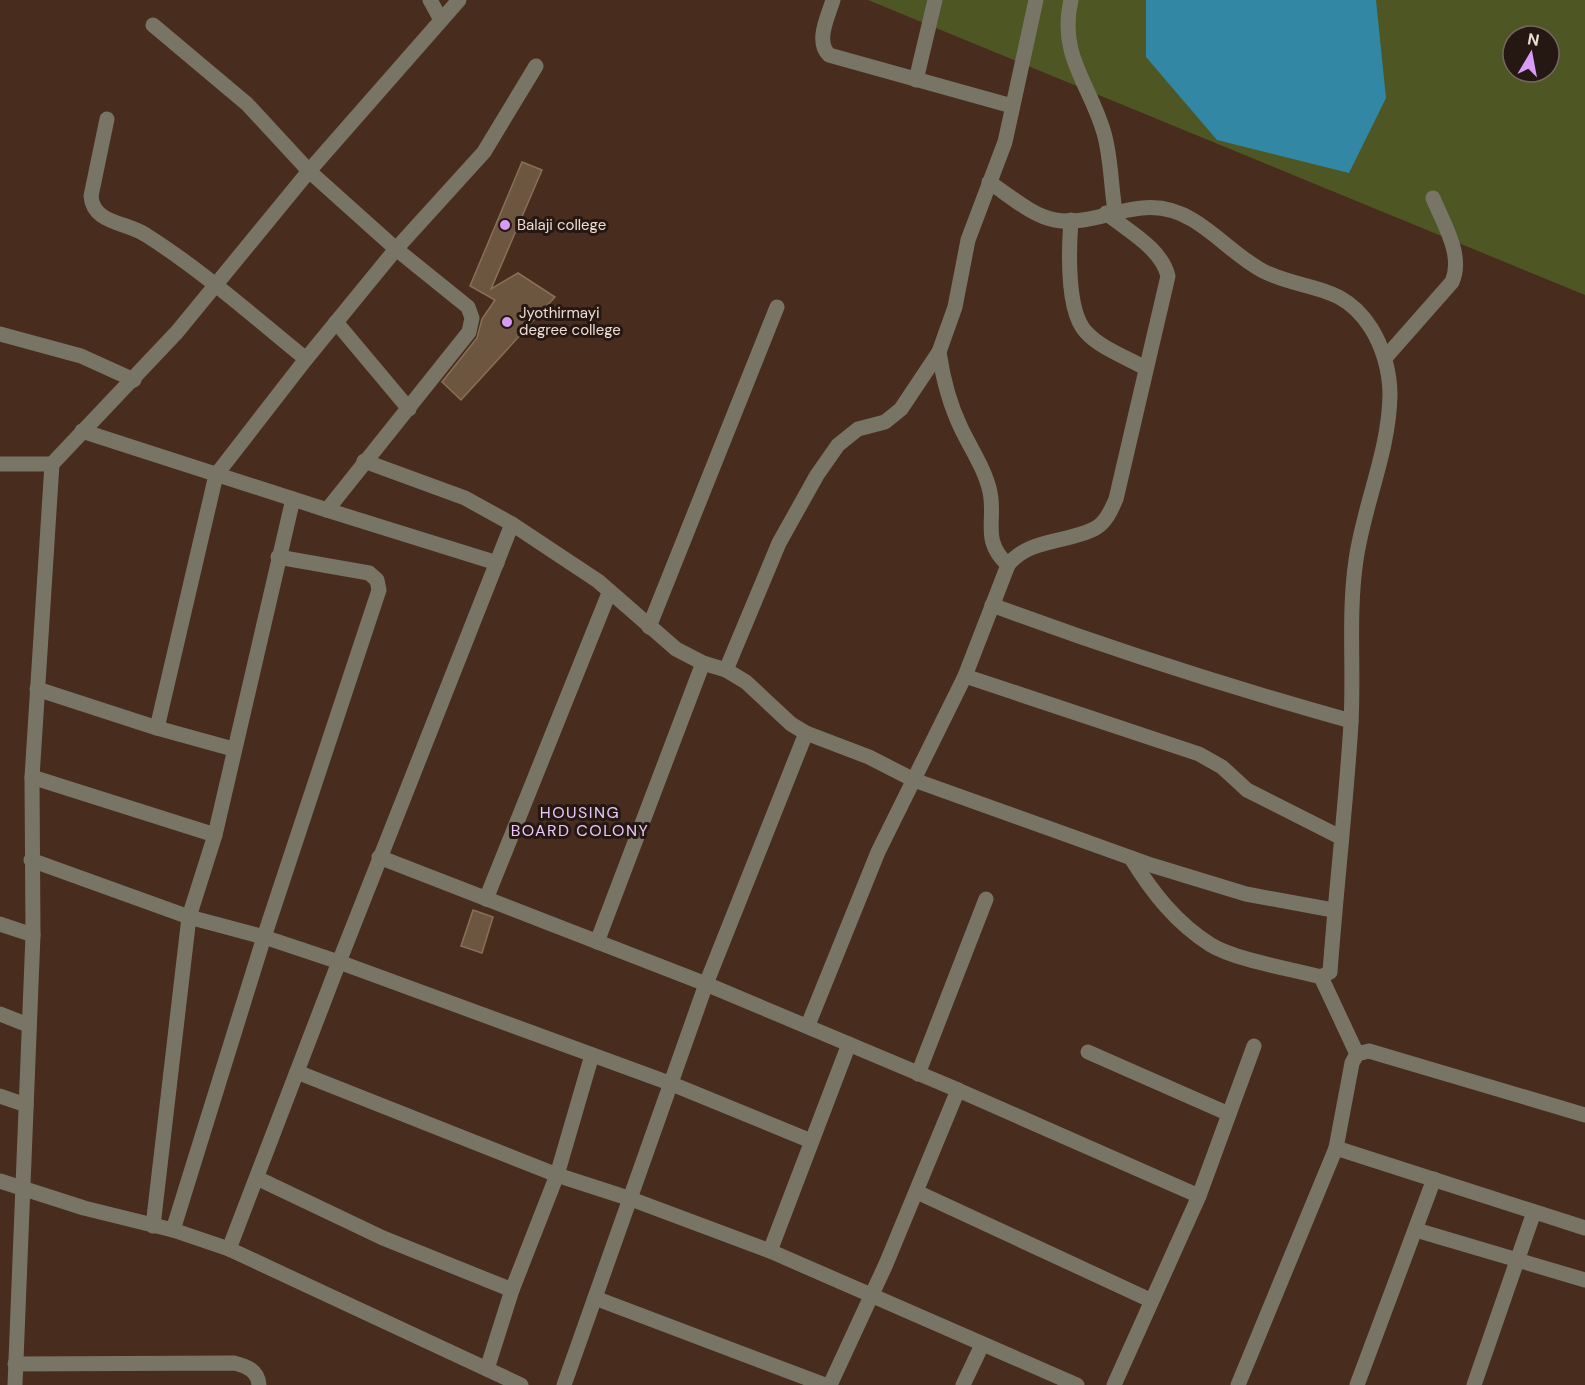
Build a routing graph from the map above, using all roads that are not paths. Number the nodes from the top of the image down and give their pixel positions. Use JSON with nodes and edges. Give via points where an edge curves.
{"nodes":[{"id":1,"x":430,"y":0,"type":"edge"},
{"id":2,"x":459,"y":0,"type":"edge"},
{"id":3,"x":833,"y":0,"type":"edge"},
{"id":4,"x":935,"y":0,"type":"edge"},
{"id":5,"x":1036,"y":0,"type":"edge"},
{"id":6,"x":1071,"y":0,"type":"edge"},
{"id":7,"x":441,"y":20,"type":"junction"},
{"id":8,"x":153,"y":25,"type":"dead end"},
{"id":9,"x":537,"y":66,"type":"dead end"},
{"id":10,"x":916,"y":80,"type":"junction"},
{"id":11,"x":1012,"y":106,"type":"junction"},
{"id":12,"x":107,"y":119,"type":"dead end"},
{"id":13,"x":309,"y":171,"type":"junction"},
{"id":14,"x":989,"y":182,"type":"junction"},
{"id":15,"x":1433,"y":198,"type":"dead end"},
{"id":16,"x":1110,"y":212,"type":"junction"},
{"id":17,"x":1071,"y":220,"type":"junction"},
{"id":18,"x":396,"y":249,"type":"junction"},
{"id":19,"x":216,"y":286,"type":"junction"},
{"id":20,"x":777,"y":307,"type":"dead end"},
{"id":21,"x":336,"y":322,"type":"junction"},
{"id":22,"x":0,"y":333,"type":"edge"},
{"id":23,"x":939,"y":352,"type":"junction"},
{"id":24,"x":1385,"y":358,"type":"junction"},
{"id":25,"x":306,"y":359,"type":"junction"},
{"id":26,"x":1145,"y":368,"type":"junction"},
{"id":27,"x":134,"y":380,"type":"junction"},
{"id":28,"x":409,"y":409,"type":"junction"},
{"id":29,"x":82,"y":431,"type":"junction"},
{"id":30,"x":364,"y":461,"type":"junction"},
{"id":31,"x":0,"y":464,"type":"edge"},
{"id":32,"x":52,"y":464,"type":"junction"},
{"id":33,"x":216,"y":475,"type":"junction"},
{"id":34,"x":292,"y":499,"type":"junction"},
{"id":35,"x":327,"y":510,"type":"junction"},
{"id":36,"x":512,"y":524,"type":"junction"},
{"id":37,"x":278,"y":557,"type":"junction"},
{"id":38,"x":496,"y":563,"type":"junction"},
{"id":39,"x":1008,"y":565,"type":"junction"},
{"id":40,"x":609,"y":593,"type":"junction"},
{"id":41,"x":992,"y":605,"type":"junction"},
{"id":42,"x":649,"y":627,"type":"junction"},
{"id":43,"x":703,"y":663,"type":"junction"},
{"id":44,"x":726,"y":670,"type":"junction"},
{"id":45,"x":965,"y":676,"type":"junction"},
{"id":46,"x":37,"y":689,"type":"junction"},
{"id":47,"x":1351,"y":721,"type":"junction"},
{"id":48,"x":157,"y":728,"type":"junction"},
{"id":49,"x":806,"y":733,"type":"junction"},
{"id":50,"x":234,"y":749,"type":"junction"},
{"id":51,"x":32,"y":777,"type":"junction"},
{"id":52,"x":914,"y":780,"type":"junction"},
{"id":53,"x":215,"y":835,"type":"junction"},
{"id":54,"x":1340,"y":837,"type":"junction"},
{"id":55,"x":379,"y":857,"type":"junction"},
{"id":56,"x":1131,"y":858,"type":"junction"},
{"id":57,"x":31,"y":860,"type":"junction"},
{"id":58,"x":486,"y":899,"type":"junction"},
{"id":59,"x":986,"y":899,"type":"dead end"},
{"id":60,"x":1333,"y":910,"type":"junction"},
{"id":61,"x":189,"y":917,"type":"junction"},
{"id":62,"x":0,"y":924,"type":"edge"},
{"id":63,"x":33,"y":935,"type":"junction"},
{"id":64,"x":264,"y":937,"type":"junction"},
{"id":65,"x":597,"y":942,"type":"junction"},
{"id":66,"x":339,"y":962,"type":"junction"},
{"id":67,"x":1321,"y":977,"type":"junction"},
{"id":68,"x":706,"y":984,"type":"junction"},
{"id":69,"x":0,"y":1014,"type":"edge"},
{"id":70,"x":28,"y":1025,"type":"junction"},
{"id":71,"x":808,"y":1025,"type":"junction"},
{"id":72,"x":849,"y":1044,"type":"junction"},
{"id":73,"x":1254,"y":1046,"type":"dead end"},
{"id":74,"x":1088,"y":1052,"type":"dead end"},
{"id":75,"x":1358,"y":1054,"type":"junction"},
{"id":76,"x":592,"y":1055,"type":"junction"},
{"id":77,"x":297,"y":1072,"type":"junction"},
{"id":78,"x":918,"y":1074,"type":"junction"},
{"id":79,"x":672,"y":1084,"type":"junction"},
{"id":80,"x":958,"y":1090,"type":"junction"},
{"id":81,"x":0,"y":1096,"type":"edge"},
{"id":82,"x":26,"y":1105,"type":"junction"},
{"id":83,"x":1229,"y":1114,"type":"junction"},
{"id":84,"x":1585,"y":1115,"type":"edge"},
{"id":85,"x":811,"y":1141,"type":"junction"},
{"id":86,"x":1336,"y":1148,"type":"junction"},
{"id":87,"x":557,"y":1175,"type":"junction"},
{"id":88,"x":257,"y":1178,"type":"junction"},
{"id":89,"x":1434,"y":1179,"type":"junction"},
{"id":90,"x":0,"y":1181,"type":"edge"},
{"id":91,"x":22,"y":1188,"type":"junction"},
{"id":92,"x":917,"y":1192,"type":"junction"},
{"id":93,"x":1199,"y":1196,"type":"junction"},
{"id":94,"x":631,"y":1199,"type":"junction"},
{"id":95,"x":1534,"y":1212,"type":"junction"},
{"id":96,"x":153,"y":1226,"type":"junction"},
{"id":97,"x":1585,"y":1228,"type":"edge"},
{"id":98,"x":173,"y":1230,"type":"junction"},
{"id":99,"x":1416,"y":1230,"type":"junction"},
{"id":100,"x":229,"y":1249,"type":"junction"},
{"id":101,"x":770,"y":1251,"type":"junction"},
{"id":102,"x":1516,"y":1259,"type":"junction"},
{"id":103,"x":1585,"y":1280,"type":"edge"},
{"id":104,"x":512,"y":1290,"type":"junction"},
{"id":105,"x":872,"y":1294,"type":"junction"},
{"id":106,"x":595,"y":1298,"type":"junction"},
{"id":107,"x":1150,"y":1300,"type":"junction"},
{"id":108,"x":982,"y":1345,"type":"junction"},
{"id":109,"x":15,"y":1364,"type":"junction"},
{"id":110,"x":487,"y":1369,"type":"junction"},
{"id":111,"x":15,"y":1385,"type":"edge"},
{"id":112,"x":259,"y":1385,"type":"edge"},
{"id":113,"x":522,"y":1385,"type":"edge"},
{"id":114,"x":564,"y":1385,"type":"edge"},
{"id":115,"x":825,"y":1385,"type":"edge"},
{"id":116,"x":830,"y":1385,"type":"edge"},
{"id":117,"x":963,"y":1385,"type":"edge"},
{"id":118,"x":1077,"y":1385,"type":"edge"},
{"id":119,"x":1114,"y":1385,"type":"edge"},
{"id":120,"x":1238,"y":1385,"type":"edge"},
{"id":121,"x":1357,"y":1385,"type":"edge"},
{"id":122,"x":1474,"y":1385,"type":"edge"}],
"edges":[{"from":1,"to":7,"type":"street"},
{"from":2,"to":7,"type":"street"},
{"from":3,"to":10,"type":"street","via":[[822,40],[829,54]]},
{"from":4,"to":10,"type":"street"},
{"from":5,"to":11,"type":"street"},
{"from":6,"to":16,"type":"street","via":[[1068,34],[1073,63],[1096,107],[1105,136]]},
{"from":7,"to":13,"type":"street"},
{"from":8,"to":13,"type":"street","via":[[247,104]]},
{"from":9,"to":18,"type":"street","via":[[484,152]]},
{"from":10,"to":11,"type":"street"},
{"from":11,"to":14,"type":"street","via":[[1005,141]]},
{"from":12,"to":19,"type":"street","via":[[92,207],[98,214],[145,234]]},
{"from":13,"to":18,"type":"street"},
{"from":13,"to":19,"type":"street"},
{"from":14,"to":17,"type":"street","via":[[1040,214],[1055,220]]},
{"from":14,"to":23,"type":"street","via":[[968,240],[955,308]]},
{"from":15,"to":24,"type":"street","via":[[1455,253],[1456,273]]},
{"from":16,"to":17,"type":"street"},
{"from":16,"to":24,"type":"street","via":[[1162,207],[1192,219],[1265,272],[1323,289],[1348,302],[1370,327]]},
{"from":16,"to":26,"type":"street","via":[[1164,262],[1168,276]]},
{"from":17,"to":26,"type":"street","via":[[1071,288],[1084,330]]},
{"from":18,"to":21,"type":"street"},
{"from":18,"to":28,"type":"street","via":[[468,307],[471,318],[469,332]]},
{"from":19,"to":25,"type":"street"},
{"from":19,"to":27,"type":"street"},
{"from":20,"to":42,"type":"street"},
{"from":21,"to":25,"type":"street"},
{"from":21,"to":28,"type":"street"},
{"from":22,"to":27,"type":"street","via":[[81,356]]},
{"from":23,"to":39,"type":"street","via":[[945,389],[988,481],[995,554]]},
{"from":23,"to":44,"type":"street","via":[[901,409],[885,422],[858,429],[838,445],[817,475],[779,543]]},
{"from":24,"to":47,"type":"street","via":[[1390,394],[1385,440],[1356,558],[1351,611]]},
{"from":25,"to":33,"type":"street"},
{"from":26,"to":39,"type":"street","via":[[1124,474],[1107,518],[1095,529],[1026,549]]},
{"from":27,"to":29,"type":"street"},
{"from":28,"to":30,"type":"street"},
{"from":29,"to":32,"type":"street"},
{"from":29,"to":33,"type":"street"},
{"from":30,"to":35,"type":"street"},
{"from":30,"to":36,"type":"street","via":[[465,498]]},
{"from":31,"to":32,"type":"street"},
{"from":32,"to":46,"type":"street"},
{"from":33,"to":34,"type":"street"},
{"from":33,"to":48,"type":"street"},
{"from":34,"to":35,"type":"street"},
{"from":34,"to":37,"type":"street"},
{"from":35,"to":38,"type":"street"},
{"from":36,"to":38,"type":"street"},
{"from":36,"to":40,"type":"street","via":[[591,575]]},
{"from":37,"to":50,"type":"street"},
{"from":37,"to":64,"type":"street","via":[[369,573],[377,580],[379,590]]},
{"from":38,"to":55,"type":"street"},
{"from":39,"to":41,"type":"street"},
{"from":40,"to":42,"type":"street"},
{"from":40,"to":58,"type":"street"},
{"from":41,"to":45,"type":"street"},
{"from":41,"to":47,"type":"street","via":[[1202,679]]},
{"from":42,"to":43,"type":"street","via":[[676,649]]},
{"from":43,"to":44,"type":"street"},
{"from":43,"to":65,"type":"street"},
{"from":44,"to":49,"type":"street"},
{"from":45,"to":52,"type":"street"},
{"from":45,"to":54,"type":"street","via":[[1199,754],[1222,767],[1247,790]]},
{"from":46,"to":48,"type":"street"},
{"from":46,"to":51,"type":"street"},
{"from":47,"to":54,"type":"street"},
{"from":48,"to":50,"type":"street"},
{"from":49,"to":52,"type":"street","via":[[869,757]]},
{"from":49,"to":68,"type":"street"},
{"from":50,"to":53,"type":"street"},
{"from":51,"to":53,"type":"street"},
{"from":51,"to":57,"type":"street"},
{"from":52,"to":56,"type":"street"},
{"from":52,"to":71,"type":"street","via":[[878,852]]},
{"from":53,"to":61,"type":"street"},
{"from":54,"to":60,"type":"street"},
{"from":55,"to":58,"type":"street"},
{"from":55,"to":66,"type":"street"},
{"from":56,"to":60,"type":"street","via":[[1246,894]]},
{"from":56,"to":67,"type":"street","via":[[1154,894],[1176,918],[1211,945]]},
{"from":57,"to":61,"type":"street"},
{"from":57,"to":63,"type":"street"},
{"from":58,"to":65,"type":"street"},
{"from":59,"to":78,"type":"street"},
{"from":60,"to":67,"type":"street","via":[[1330,972]]},
{"from":61,"to":64,"type":"street"},
{"from":61,"to":96,"type":"street"},
{"from":62,"to":63,"type":"street"},
{"from":63,"to":70,"type":"street"},
{"from":64,"to":66,"type":"street"},
{"from":64,"to":98,"type":"street"},
{"from":65,"to":68,"type":"street"},
{"from":66,"to":76,"type":"street"},
{"from":66,"to":77,"type":"street"},
{"from":67,"to":75,"type":"street"},
{"from":68,"to":71,"type":"street"},
{"from":68,"to":79,"type":"street"},
{"from":69,"to":70,"type":"street"},
{"from":70,"to":82,"type":"street"},
{"from":71,"to":72,"type":"street"},
{"from":72,"to":78,"type":"street"},
{"from":72,"to":85,"type":"street"},
{"from":73,"to":83,"type":"street"},
{"from":74,"to":83,"type":"street"},
{"from":75,"to":84,"type":"street","via":[[1369,1051]]},
{"from":75,"to":86,"type":"street","via":[[1352,1063]]},
{"from":76,"to":79,"type":"street"},
{"from":76,"to":87,"type":"street"},
{"from":77,"to":87,"type":"street"},
{"from":77,"to":88,"type":"street"},
{"from":78,"to":80,"type":"street"},
{"from":79,"to":85,"type":"street"},
{"from":79,"to":94,"type":"street"},
{"from":80,"to":92,"type":"street"},
{"from":80,"to":93,"type":"street"},
{"from":81,"to":82,"type":"street"},
{"from":82,"to":91,"type":"street"},
{"from":83,"to":93,"type":"street"},
{"from":85,"to":101,"type":"street"},
{"from":86,"to":89,"type":"street"},
{"from":86,"to":120,"type":"street"},
{"from":87,"to":94,"type":"street"},
{"from":87,"to":104,"type":"street"},
{"from":88,"to":100,"type":"street"},
{"from":88,"to":104,"type":"street","via":[[383,1238]]},
{"from":89,"to":95,"type":"street"},
{"from":89,"to":99,"type":"street"},
{"from":90,"to":91,"type":"street"},
{"from":91,"to":96,"type":"street"},
{"from":91,"to":109,"type":"street"},
{"from":92,"to":105,"type":"street"},
{"from":92,"to":107,"type":"street"},
{"from":93,"to":107,"type":"street"},
{"from":94,"to":101,"type":"street"},
{"from":94,"to":106,"type":"street"},
{"from":95,"to":97,"type":"street"},
{"from":95,"to":102,"type":"street"},
{"from":96,"to":98,"type":"street"},
{"from":98,"to":100,"type":"street"},
{"from":99,"to":102,"type":"street"},
{"from":99,"to":121,"type":"street"},
{"from":100,"to":110,"type":"street"},
{"from":101,"to":105,"type":"street"},
{"from":102,"to":103,"type":"street"},
{"from":102,"to":122,"type":"street"},
{"from":104,"to":110,"type":"street"},
{"from":105,"to":108,"type":"street"},
{"from":105,"to":116,"type":"street"},
{"from":106,"to":114,"type":"street"},
{"from":106,"to":115,"type":"street"},
{"from":107,"to":119,"type":"street"},
{"from":108,"to":117,"type":"street"},
{"from":108,"to":118,"type":"street"},
{"from":109,"to":111,"type":"street"},
{"from":109,"to":112,"type":"street","via":[[234,1363],[250,1367]]},
{"from":110,"to":113,"type":"street"}]}
